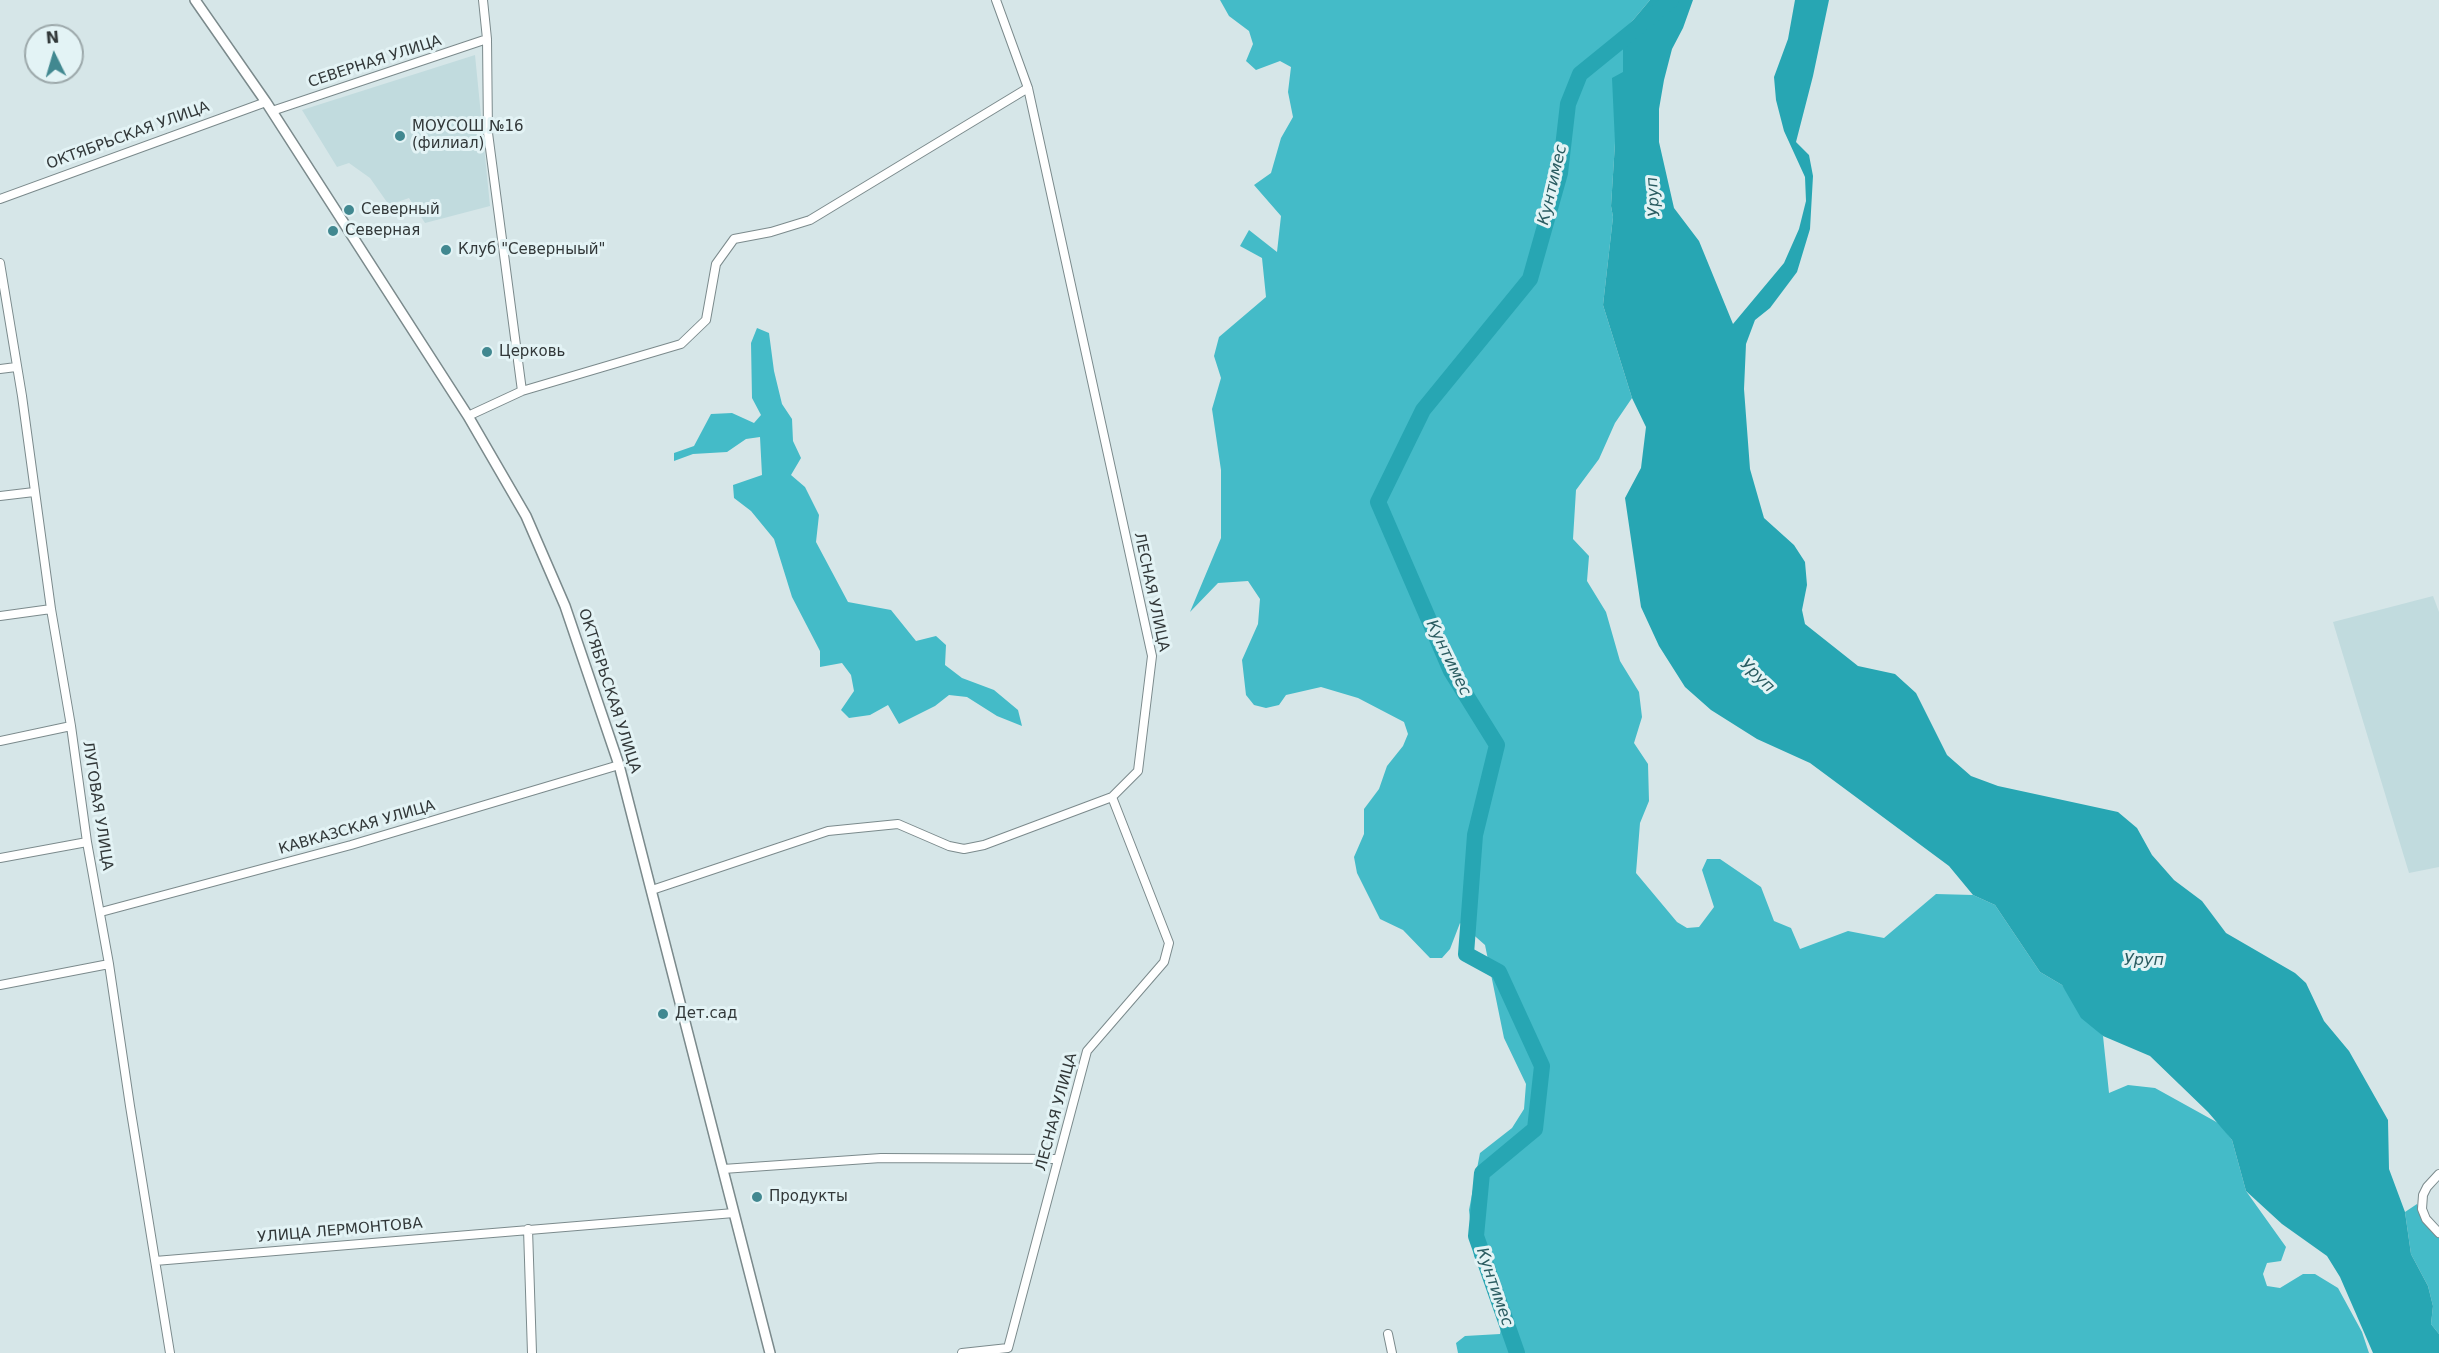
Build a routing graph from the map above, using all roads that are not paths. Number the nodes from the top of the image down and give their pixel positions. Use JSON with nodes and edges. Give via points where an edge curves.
{"nodes":[{"id":1,"x":195,"y":0,"type":"edge"},
{"id":2,"x":483,"y":0,"type":"edge"},
{"id":3,"x":996,"y":0,"type":"edge"},
{"id":4,"x":487,"y":39,"type":"junction"},
{"id":5,"x":1028,"y":88,"type":"junction"},
{"id":6,"x":269,"y":106,"type":"junction"},
{"id":7,"x":0,"y":199,"type":"edge"},
{"id":8,"x":0,"y":263,"type":"edge"},
{"id":9,"x":16,"y":367,"type":"junction"},
{"id":10,"x":0,"y":369,"type":"edge"},
{"id":11,"x":522,"y":391,"type":"junction"},
{"id":12,"x":468,"y":416,"type":"junction"},
{"id":13,"x":34,"y":492,"type":"junction"},
{"id":14,"x":0,"y":496,"type":"edge"},
{"id":15,"x":51,"y":609,"type":"junction"},
{"id":16,"x":0,"y":616,"type":"edge"},
{"id":17,"x":71,"y":726,"type":"junction"},
{"id":18,"x":0,"y":741,"type":"edge"},
{"id":19,"x":619,"y":765,"type":"junction"},
{"id":20,"x":1112,"y":797,"type":"junction"},
{"id":21,"x":87,"y":842,"type":"junction"},
{"id":22,"x":0,"y":858,"type":"edge"},
{"id":23,"x":652,"y":890,"type":"junction"},
{"id":24,"x":101,"y":912,"type":"junction"},
{"id":25,"x":109,"y":964,"type":"junction"},
{"id":26,"x":0,"y":985,"type":"edge"},
{"id":27,"x":1058,"y":1159,"type":"junction"},
{"id":28,"x":723,"y":1169,"type":"junction"},
{"id":29,"x":2439,"y":1174,"type":"edge"},
{"id":30,"x":734,"y":1213,"type":"junction"},
{"id":31,"x":528,"y":1229,"type":"junction"},
{"id":32,"x":2439,"y":1233,"type":"edge"},
{"id":33,"x":155,"y":1261,"type":"junction"},
{"id":34,"x":1388,"y":1334,"type":"dead end"},
{"id":35,"x":170,"y":1353,"type":"edge"},
{"id":36,"x":532,"y":1353,"type":"edge"},
{"id":37,"x":770,"y":1353,"type":"edge"},
{"id":38,"x":962,"y":1353,"type":"edge"},
{"id":39,"x":1392,"y":1353,"type":"edge"}],
"edges":[{"from":1,"to":6,"type":"street","name":"ОКТЯБРЬСКАЯ УЛИЦА"},
{"from":2,"to":4,"type":"street"},
{"from":3,"to":5,"type":"street","name":"ЛЕСНАЯ УЛИЦА"},
{"from":4,"to":6,"type":"street","name":"СЕВЕРНАЯ УЛИЦА"},
{"from":4,"to":11,"type":"street","via":[[488,133]]},
{"from":5,"to":11,"type":"street","via":[[810,220],[734,238],[716,264],[706,320],[681,344]]},
{"from":5,"to":20,"type":"street","name":"ЛЕСНАЯ УЛИЦА","via":[[1152,656],[1138,771]]},
{"from":6,"to":7,"type":"street","name":"ОКТЯБРЬСКАЯ УЛИЦА"},
{"from":6,"to":12,"type":"street","name":"ОКТЯБРЬСКАЯ УЛИЦА"},
{"from":8,"to":9,"type":"street","name":"ЛУГОВАЯ УЛИЦА"},
{"from":9,"to":10,"type":"street"},
{"from":9,"to":13,"type":"street","name":"ЛУГОВАЯ УЛИЦА"},
{"from":11,"to":12,"type":"street"},
{"from":12,"to":19,"type":"street","name":"ОКТЯБРЬСКАЯ УЛИЦА","via":[[526,516],[565,606]]},
{"from":13,"to":14,"type":"street"},
{"from":13,"to":15,"type":"street","name":"ЛУГОВАЯ УЛИЦА"},
{"from":15,"to":16,"type":"street"},
{"from":15,"to":17,"type":"street","name":"ЛУГОВАЯ УЛИЦА"},
{"from":17,"to":18,"type":"street"},
{"from":17,"to":21,"type":"street","name":"ЛУГОВАЯ УЛИЦА"},
{"from":19,"to":23,"type":"street","name":"ОКТЯБРЬСКАЯ УЛИЦА"},
{"from":19,"to":24,"type":"street","name":"КАВКАЗСКАЯ УЛИЦА","via":[[351,845]]},
{"from":20,"to":23,"type":"street","via":[[964,849],[898,824],[828,831]]},
{"from":20,"to":27,"type":"street","name":"ЛЕСНАЯ УЛИЦА","via":[[1169,943],[1164,962],[1086,1051]]},
{"from":21,"to":22,"type":"street"},
{"from":21,"to":24,"type":"street","name":"ЛУГОВАЯ УЛИЦА"},
{"from":23,"to":28,"type":"street","name":"ОКТЯБРЬСКАЯ УЛИЦА"},
{"from":24,"to":25,"type":"street","name":"ЛУГОВАЯ УЛИЦА"},
{"from":25,"to":26,"type":"street"},
{"from":25,"to":33,"type":"street","name":"ЛУГОВАЯ УЛИЦА"},
{"from":27,"to":28,"type":"street","via":[[881,1158]]},
{"from":27,"to":38,"type":"street","name":"ЛЕСНАЯ УЛИЦА","via":[[1008,1348]]},
{"from":28,"to":30,"type":"street","name":"ОКТЯБРЬСКАЯ УЛИЦА"},
{"from":29,"to":32,"type":"street","via":[[2423,1195],[2422,1209]]},
{"from":30,"to":31,"type":"street","name":"УЛИЦА ЛЕРМОНТОВА"},
{"from":30,"to":37,"type":"street","name":"ОКТЯБРЬСКАЯ УЛИЦА"},
{"from":31,"to":33,"type":"street","name":"УЛИЦА ЛЕРМОНТОВА"},
{"from":31,"to":36,"type":"street"},
{"from":33,"to":35,"type":"street","name":"ЛУГОВАЯ УЛИЦА"},
{"from":34,"to":39,"type":"street"}]}
